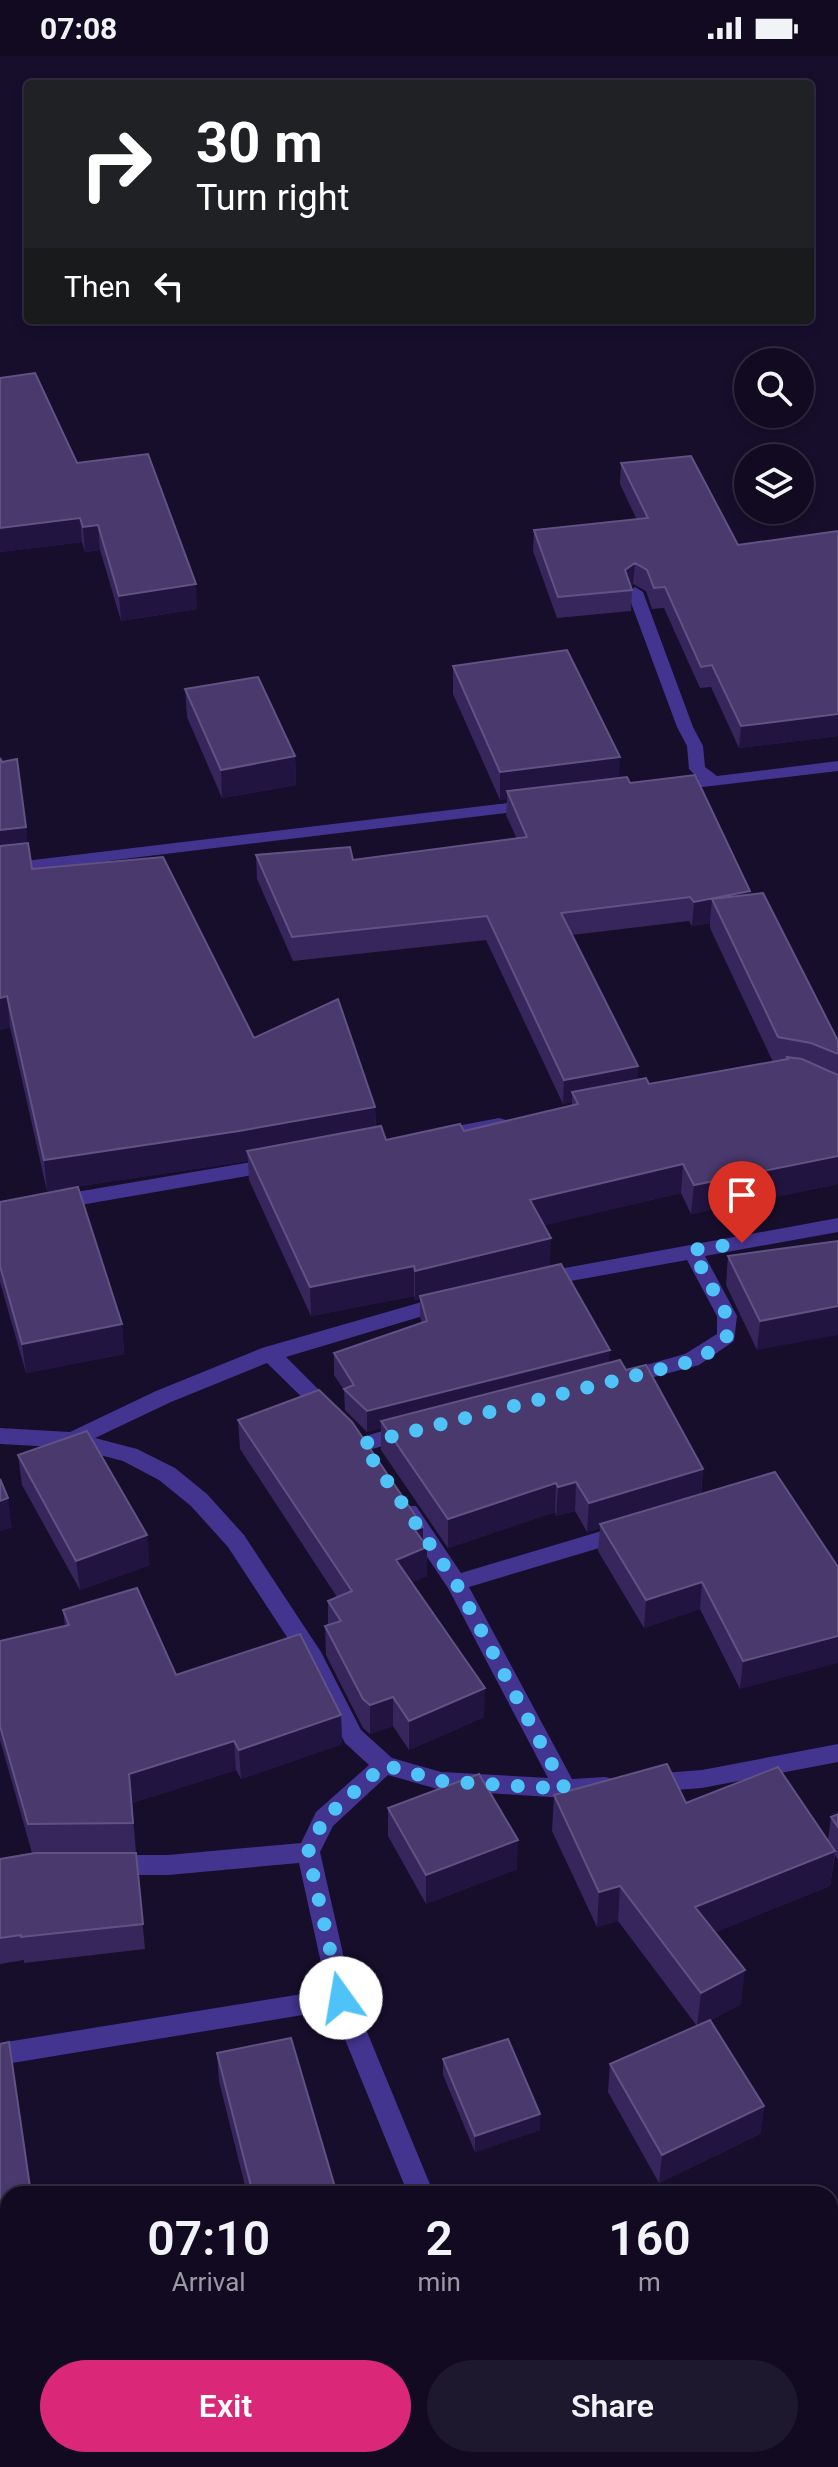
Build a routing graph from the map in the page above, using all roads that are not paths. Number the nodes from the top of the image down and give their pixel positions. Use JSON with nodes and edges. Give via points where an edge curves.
{"nodes":[{"id":1,"x":635,"y":592,"type":"edge"},
{"id":2,"x":838,"y":766,"type":"edge"},
{"id":3,"x":714,"y":782,"type":"junction"},
{"id":4,"x":651,"y":790,"type":"edge"},
{"id":5,"x":556,"y":802,"type":"edge"},
{"id":6,"x":0,"y":869,"type":"edge"},
{"id":7,"x":525,"y":1120,"type":"edge"},
{"id":8,"x":416,"y":1140,"type":"edge"},
{"id":9,"x":292,"y":1162,"type":"edge"},
{"id":10,"x":0,"y":1212,"type":"edge"},
{"id":11,"x":838,"y":1225,"type":"edge"},
{"id":12,"x":692,"y":1250,"type":"junction"},
{"id":13,"x":518,"y":1283,"type":"edge"},
{"id":14,"x":459,"y":1299,"type":"edge"},
{"id":15,"x":269,"y":1353,"type":"junction"},
{"id":16,"x":603,"y":1383,"type":"edge"},
{"id":17,"x":422,"y":1428,"type":"edge"},
{"id":18,"x":0,"y":1436,"type":"edge"},
{"id":19,"x":73,"y":1440,"type":"junction"},
{"id":20,"x":362,"y":1444,"type":"junction"},
{"id":21,"x":379,"y":1469,"type":"edge"},
{"id":22,"x":396,"y":1494,"type":"edge"},
{"id":23,"x":649,"y":1525,"type":"edge"},
{"id":24,"x":456,"y":1583,"type":"junction"},
{"id":25,"x":838,"y":1753,"type":"edge"},
{"id":26,"x":384,"y":1765,"type":"junction"},
{"id":27,"x":565,"y":1789,"type":"junction"},
{"id":28,"x":308,"y":1852,"type":"junction"},
{"id":29,"x":92,"y":1866,"type":"edge"},
{"id":30,"x":341,"y":1998,"type":"junction"},
{"id":31,"x":0,"y":2054,"type":"edge"},
{"id":32,"x":418,"y":2186,"type":"edge"}],
"edges":[{"from":1,"to":3,"type":"street","via":[[695,746],[697,769]]},
{"from":2,"to":3,"type":"street"},
{"from":3,"to":4,"type":"street"},
{"from":5,"to":6,"type":"street"},
{"from":7,"to":8,"type":"street"},
{"from":9,"to":10,"type":"street"},
{"from":11,"to":12,"type":"street"},
{"from":12,"to":13,"type":"street"},
{"from":12,"to":16,"type":"street","via":[[727,1316],[727,1336],[693,1361]]},
{"from":14,"to":15,"type":"street"},
{"from":15,"to":19,"type":"street","via":[[173,1389]]},
{"from":15,"to":20,"type":"street"},
{"from":17,"to":20,"type":"street"},
{"from":18,"to":19,"type":"street"},
{"from":19,"to":26,"type":"street","via":[[129,1455],[167,1474],[199,1500],[236,1541],[313,1658],[353,1736]]},
{"from":20,"to":21,"type":"street"},
{"from":22,"to":24,"type":"street"},
{"from":23,"to":24,"type":"street"},
{"from":24,"to":27,"type":"street"},
{"from":25,"to":27,"type":"street","via":[[702,1779]]},
{"from":26,"to":27,"type":"street","via":[[441,1781]]},
{"from":26,"to":28,"type":"street","via":[[324,1819]]},
{"from":28,"to":29,"type":"street"},
{"from":28,"to":30,"type":"street"},
{"from":30,"to":31,"type":"street"},
{"from":30,"to":32,"type":"street"}]}
